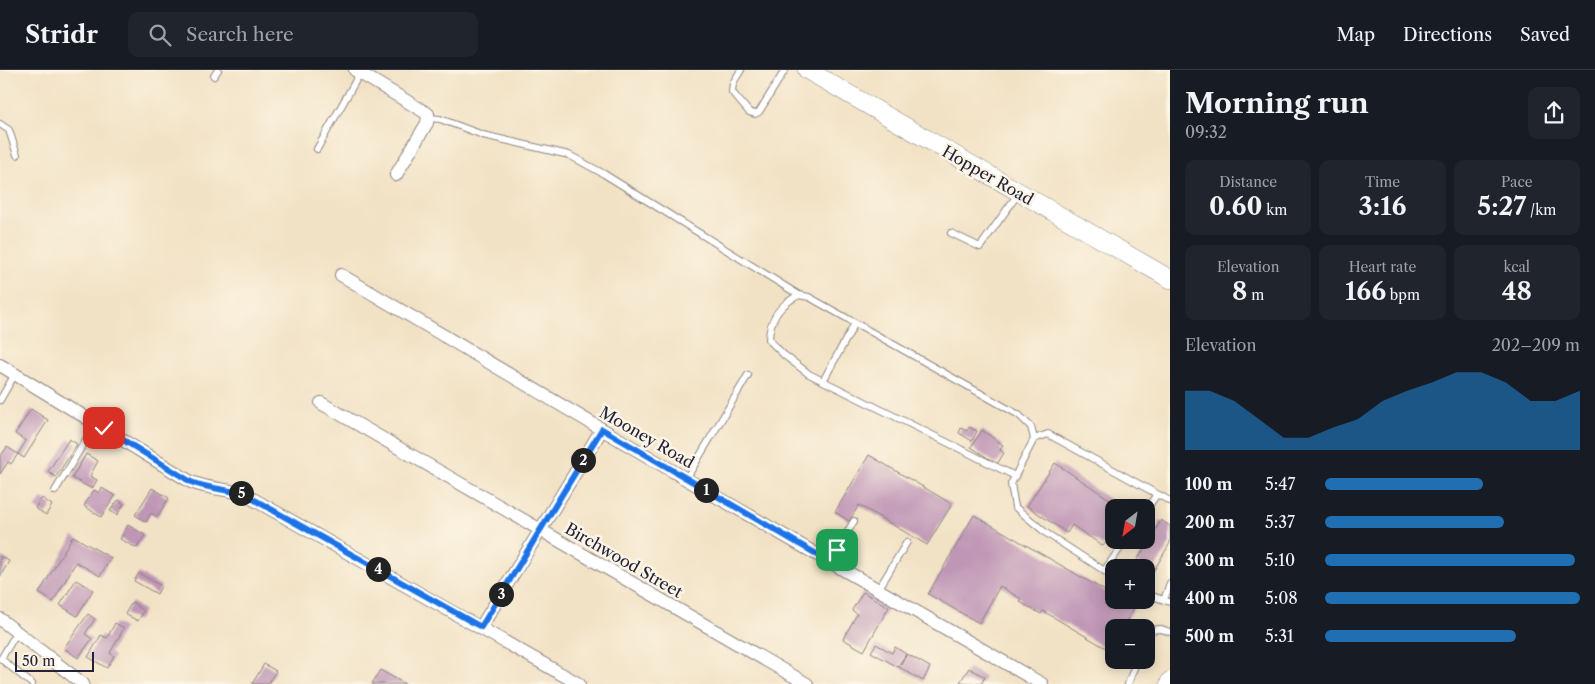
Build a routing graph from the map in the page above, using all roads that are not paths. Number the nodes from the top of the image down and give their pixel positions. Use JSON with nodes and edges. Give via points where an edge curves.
{"nodes":[{"id":1,"x":741,"y":70,"type":"edge"},
{"id":2,"x":786,"y":70,"type":"edge"},
{"id":3,"x":807,"y":70,"type":"edge"},
{"id":4,"x":358,"y":71,"type":"edge"},
{"id":5,"x":429,"y":118,"type":"junction"},
{"id":6,"x":0,"y":124,"type":"edge"},
{"id":7,"x":316,"y":148,"type":"dead end"},
{"id":8,"x":17,"y":155,"type":"dead end"},
{"id":9,"x":396,"y":175,"type":"dead end"},
{"id":10,"x":1019,"y":192,"type":"junction"},
{"id":11,"x":951,"y":233,"type":"dead end"},
{"id":12,"x":341,"y":275,"type":"dead end"},
{"id":13,"x":1170,"y":279,"type":"edge"},
{"id":14,"x":799,"y":294,"type":"junction"},
{"id":15,"x":856,"y":324,"type":"junction"},
{"id":16,"x":0,"y":365,"type":"edge"},
{"id":17,"x":15,"y":374,"type":"junction"},
{"id":18,"x":748,"y":375,"type":"dead end"},
{"id":19,"x":823,"y":381,"type":"junction"},
{"id":20,"x":0,"y":400,"type":"edge"},
{"id":21,"x":321,"y":402,"type":"dead end"},
{"id":22,"x":96,"y":423,"type":"junction"},
{"id":23,"x":602,"y":429,"type":"junction"},
{"id":24,"x":1034,"y":439,"type":"junction"},
{"id":25,"x":1015,"y":476,"type":"junction"},
{"id":26,"x":686,"y":478,"type":"junction"},
{"id":27,"x":55,"y":491,"type":"dead end"},
{"id":28,"x":1158,"y":494,"type":"junction"},
{"id":29,"x":1154,"y":499,"type":"edge"},
{"id":30,"x":1170,"y":501,"type":"edge"},
{"id":31,"x":854,"y":521,"type":"dead end"},
{"id":32,"x":540,"y":530,"type":"junction"},
{"id":33,"x":907,"y":542,"type":"dead end"},
{"id":34,"x":1120,"y":549,"type":"edge"},
{"id":35,"x":830,"y":562,"type":"junction"},
{"id":36,"x":1104,"y":571,"type":"joint"},
{"id":37,"x":1170,"y":583,"type":"edge"},
{"id":38,"x":878,"y":590,"type":"junction"},
{"id":39,"x":1155,"y":597,"type":"edge"},
{"id":40,"x":1167,"y":601,"type":"edge"},
{"id":41,"x":0,"y":619,"type":"edge"},
{"id":42,"x":481,"y":627,"type":"junction"},
{"id":43,"x":1155,"y":628,"type":"edge"},
{"id":44,"x":17,"y":632,"type":"junction"},
{"id":45,"x":1170,"y":632,"type":"edge"},
{"id":46,"x":1134,"y":669,"type":"edge"},
{"id":47,"x":32,"y":684,"type":"edge"},
{"id":48,"x":82,"y":684,"type":"edge"},
{"id":49,"x":579,"y":684,"type":"edge"},
{"id":50,"x":807,"y":684,"type":"edge"},
{"id":51,"x":1042,"y":684,"type":"edge"},
{"id":52,"x":1128,"y":684,"type":"edge"}],
"edges":[{"from":1,"to":2,"type":"lane","via":[[732,92],[749,112],[755,114]]},
{"from":3,"to":10,"type":"main road","name":"Hopper Road"},
{"from":4,"to":5,"type":"street","via":[[425,110]]},
{"from":4,"to":7,"type":"lane"},
{"from":5,"to":9,"type":"street"},
{"from":5,"to":14,"type":"lane","via":[[570,156]]},
{"from":6,"to":8,"type":"lane","via":[[9,130]]},
{"from":10,"to":11,"type":"lane","via":[[980,247]]},
{"from":10,"to":13,"type":"main road","name":"Hopper Road"},
{"from":12,"to":23,"type":"street","name":"Mooney Road"},
{"from":14,"to":15,"type":"lane"},
{"from":14,"to":19,"type":"lane","via":[[783,303],[769,328],[769,340],[784,355]]},
{"from":15,"to":19,"type":"lane"},
{"from":15,"to":24,"type":"lane","via":[[1019,416],[1031,427]]},
{"from":16,"to":17,"type":"street"},
{"from":17,"to":20,"type":"lane"},
{"from":17,"to":22,"type":"street"},
{"from":18,"to":26,"type":"lane"},
{"from":19,"to":25,"type":"lane"},
{"from":21,"to":32,"type":"street","name":"Birchwood Street"},
{"from":22,"to":27,"type":"lane"},
{"from":22,"to":42,"type":"street","via":[[191,482],[244,494]]},
{"from":23,"to":26,"type":"street","name":"Mooney Road"},
{"from":23,"to":32,"type":"street"},
{"from":24,"to":25,"type":"lane"},
{"from":24,"to":28,"type":"lane","via":[[1048,434]]},
{"from":25,"to":36,"type":"lane","via":[[1010,484],[1015,507],[1046,533]]},
{"from":26,"to":35,"type":"street","name":"Mooney Road"},
{"from":28,"to":29,"type":"lane"},
{"from":28,"to":30,"type":"lane"},
{"from":31,"to":35,"type":"lane"},
{"from":32,"to":42,"type":"street"},
{"from":32,"to":50,"type":"street","name":"Birchwood Street"},
{"from":33,"to":38,"type":"lane"},
{"from":34,"to":36,"type":"lane"},
{"from":35,"to":38,"type":"street","name":"Mooney Road"},
{"from":37,"to":40,"type":"lane"},
{"from":38,"to":51,"type":"street","name":"Mooney Road"},
{"from":39,"to":40,"type":"lane"},
{"from":41,"to":44,"type":"street"},
{"from":42,"to":49,"type":"street"},
{"from":43,"to":45,"type":"lane"},
{"from":44,"to":47,"type":"lane","via":[[1,659]]},
{"from":44,"to":48,"type":"street"},
{"from":46,"to":52,"type":"lane"}]}
